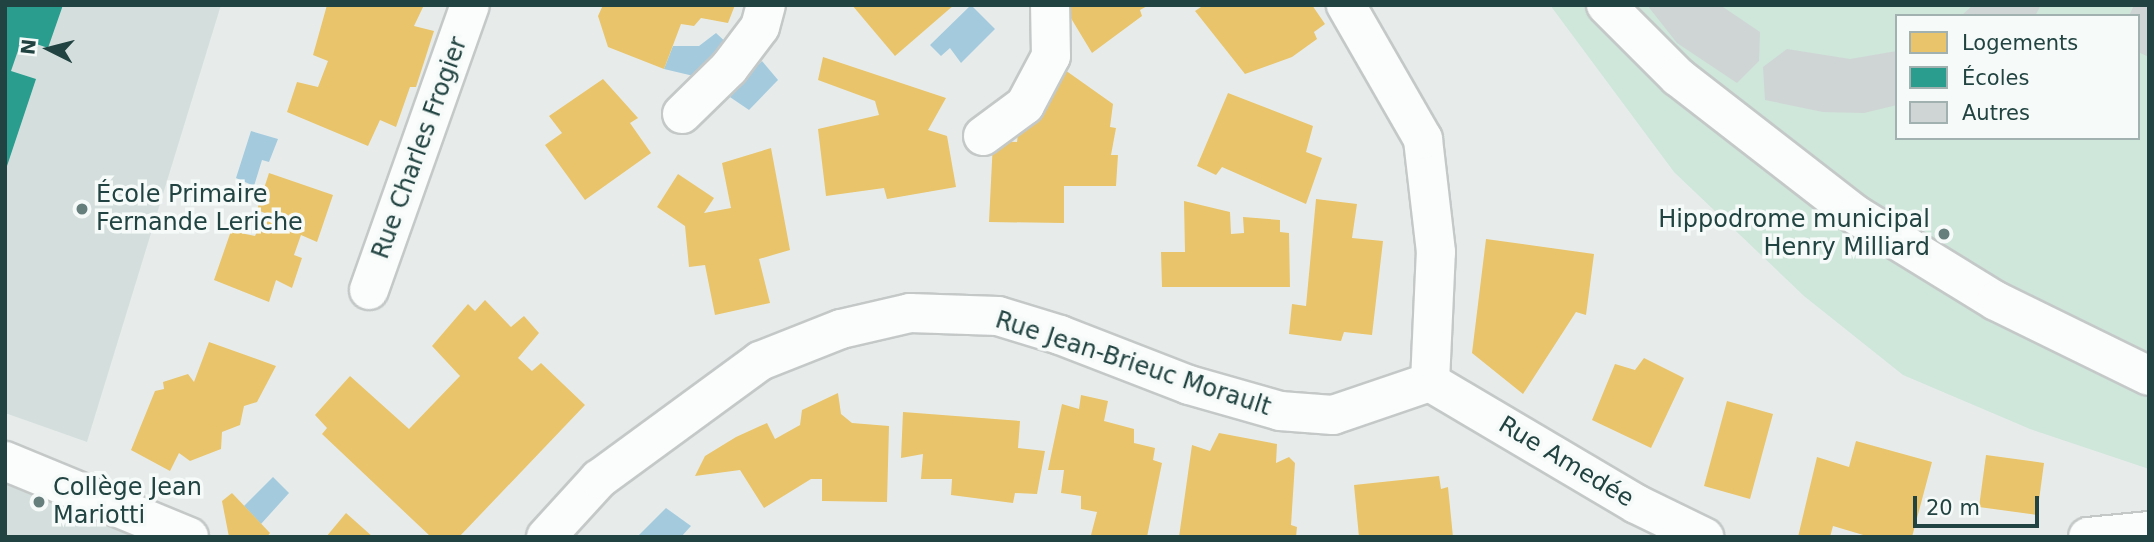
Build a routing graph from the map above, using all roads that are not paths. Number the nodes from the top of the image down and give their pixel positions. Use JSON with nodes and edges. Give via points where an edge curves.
{"nodes":[{"id":1,"x":470,"y":5,"type":"edge"},
{"id":2,"x":766,"y":5,"type":"edge"},
{"id":3,"x":1051,"y":5,"type":"edge"},
{"id":4,"x":1346,"y":5,"type":"edge"},
{"id":5,"x":1606,"y":5,"type":"edge"},
{"id":6,"x":682,"y":114,"type":"dead end"},
{"id":7,"x":983,"y":136,"type":"dead end"},
{"id":8,"x":369,"y":290,"type":"dead end"},
{"id":9,"x":2149,"y":376,"type":"edge"},
{"id":10,"x":1430,"y":382,"type":"junction"},
{"id":11,"x":5,"y":461,"type":"edge"},
{"id":12,"x":2149,"y":531,"type":"edge"},
{"id":13,"x":189,"y":537,"type":"edge"},
{"id":14,"x":546,"y":537,"type":"edge"},
{"id":15,"x":1704,"y":537,"type":"edge"},
{"id":16,"x":2088,"y":537,"type":"edge"}],
"edges":[{"from":1,"to":8,"type":"street","name":"Rue Charles Frogier"},
{"from":2,"to":6,"type":"street","via":[[760,27],[729,68]]},
{"from":3,"to":7,"type":"street","via":[[1051,56],[1032,93],[1025,105]]},
{"from":4,"to":10,"type":"street","via":[[1423,139],[1436,252]]},
{"from":5,"to":9,"type":"street","via":[[1678,77],[1856,215],[1996,301]]},
{"from":10,"to":14,"type":"street","name":"Rue Jean-Brieuc Morault","via":[[1333,415],[1280,411],[1189,385],[998,316],[910,313],[841,328],[760,361],[599,479]]},
{"from":10,"to":15,"type":"street","name":"Rue Amedée","via":[[1636,504]]},
{"from":11,"to":13,"type":"street"},
{"from":12,"to":16,"type":"street"}]}
